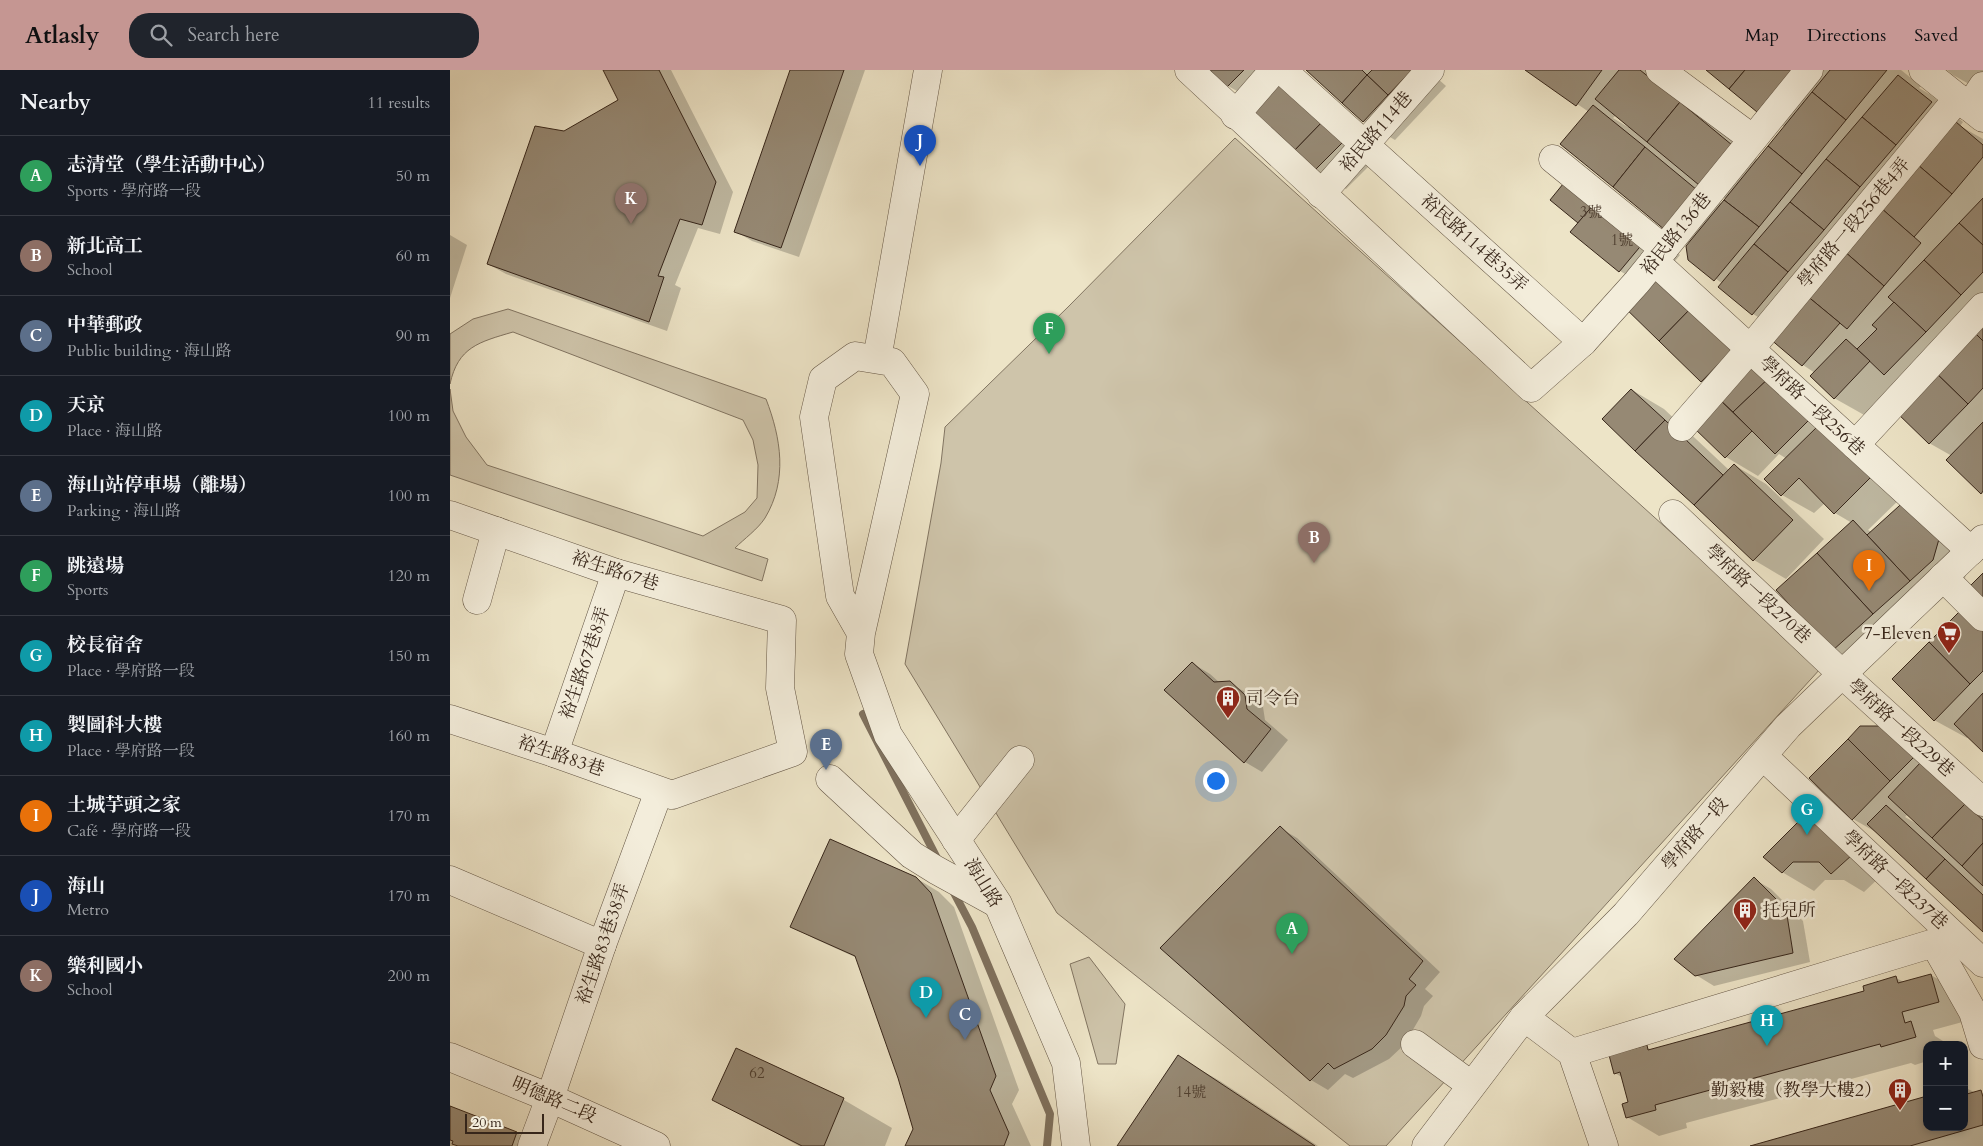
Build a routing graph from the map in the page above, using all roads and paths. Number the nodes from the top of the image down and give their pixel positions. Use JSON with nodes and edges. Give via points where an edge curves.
{"nodes":[{"id":1,"x":928,"y":70,"type":"edge"},
{"id":2,"x":1189,"y":70,"type":"edge"},
{"id":3,"x":1274,"y":70,"type":"edge"},
{"id":4,"x":1282,"y":70,"type":"edge"},
{"id":5,"x":1430,"y":70,"type":"edge"},
{"id":6,"x":1660,"y":70,"type":"edge"},
{"id":7,"x":1808,"y":70,"type":"edge"},
{"id":8,"x":1923,"y":70,"type":"edge"},
{"id":9,"x":1973,"y":102,"type":"edge"},
{"id":10,"x":1235,"y":115,"type":"junction"},
{"id":11,"x":1753,"y":139,"type":"junction"},
{"id":12,"x":1365,"y":144,"type":"junction"},
{"id":13,"x":1553,"y":159,"type":"dead end"},
{"id":14,"x":1321,"y":194,"type":"junction"},
{"id":15,"x":1659,"y":255,"type":"junction"},
{"id":16,"x":1983,"y":307,"type":"edge"},
{"id":17,"x":1583,"y":342,"type":"junction"},
{"id":18,"x":1750,"y":349,"type":"junction"},
{"id":19,"x":877,"y":360,"type":"junction"},
{"id":20,"x":1682,"y":427,"type":"dead end"},
{"id":21,"x":1856,"y":445,"type":"junction"},
{"id":22,"x":1673,"y":514,"type":"dead end"},
{"id":23,"x":450,"y":515,"type":"edge"},
{"id":24,"x":496,"y":531,"type":"junction"},
{"id":25,"x":1977,"y":545,"type":"edge"},
{"id":26,"x":616,"y":573,"type":"junction"},
{"id":27,"x":1943,"y":577,"type":"junction"},
{"id":28,"x":477,"y":600,"type":"dead end"},
{"id":29,"x":1983,"y":617,"type":"edge"},
{"id":30,"x":861,"y":633,"type":"junction"},
{"id":31,"x":1842,"y":674,"type":"junction"},
{"id":32,"x":450,"y":719,"type":"edge"},
{"id":33,"x":554,"y":753,"type":"junction"},
{"id":34,"x":1763,"y":756,"type":"junction"},
{"id":35,"x":1020,"y":760,"type":"dead end"},
{"id":36,"x":830,"y":779,"type":"dead end"},
{"id":37,"x":665,"y":793,"type":"junction"},
{"id":38,"x":1983,"y":802,"type":"edge"},
{"id":39,"x":956,"y":840,"type":"junction"},
{"id":40,"x":450,"y":880,"type":"edge"},
{"id":41,"x":998,"y":904,"type":"junction"},
{"id":42,"x":602,"y":945,"type":"junction"},
{"id":43,"x":1980,"y":954,"type":"edge"},
{"id":44,"x":1524,"y":1018,"type":"junction"},
{"id":45,"x":1416,"y":1044,"type":"dead end"},
{"id":46,"x":1983,"y":1045,"type":"edge"},
{"id":47,"x":1572,"y":1053,"type":"junction"},
{"id":48,"x":450,"y":1057,"type":"edge"},
{"id":49,"x":1472,"y":1085,"type":"junction"},
{"id":50,"x":550,"y":1098,"type":"junction"},
{"id":51,"x":532,"y":1146,"type":"edge"},
{"id":52,"x":656,"y":1146,"type":"edge"},
{"id":53,"x":1076,"y":1146,"type":"edge"},
{"id":54,"x":1426,"y":1146,"type":"edge"},
{"id":55,"x":1604,"y":1146,"type":"edge"}],
"edges":[{"from":1,"to":19,"type":"street"},
{"from":2,"to":10,"type":"street"},
{"from":3,"to":10,"type":"street"},
{"from":4,"to":12,"type":"street","name":"裕民路114巷35弄"},
{"from":5,"to":12,"type":"street","name":"裕民路114巷"},
{"from":6,"to":11,"type":"street"},
{"from":7,"to":11,"type":"street","name":"裕民路136巷"},
{"from":8,"to":9,"type":"street"},
{"from":9,"to":18,"type":"street","name":"學府路一段256巷4弄"},
{"from":10,"to":14,"type":"street"},
{"from":11,"to":15,"type":"street","name":"裕民路136巷"},
{"from":12,"to":14,"type":"street","name":"裕民路114巷"},
{"from":12,"to":17,"type":"street","name":"裕民路114巷35弄"},
{"from":13,"to":15,"type":"street","name":"學府路一段256巷"},
{"from":14,"to":17,"type":"street","name":"裕民路136巷","via":[[1531,388]]},
{"from":15,"to":17,"type":"street","name":"裕民路136巷"},
{"from":15,"to":18,"type":"street","name":"學府路一段256巷"},
{"from":16,"to":21,"type":"street"},
{"from":18,"to":20,"type":"street","name":"學府路一段256巷4弄"},
{"from":18,"to":21,"type":"street","name":"學府路一段256巷"},
{"from":19,"to":30,"type":"street","name":"海山路","via":[[892,362],[915,394]]},
{"from":19,"to":30,"type":"street","name":"海山路","via":[[855,356],[823,379],[814,417],[840,596]]},
{"from":21,"to":25,"type":"street","name":"學府路一段256巷"},
{"from":22,"to":31,"type":"street","name":"學府路一段270巷"},
{"from":23,"to":24,"type":"street","name":"裕生路67巷"},
{"from":24,"to":26,"type":"street","name":"裕生路67巷"},
{"from":24,"to":28,"type":"street"},
{"from":25,"to":27,"type":"street","name":"學府路一段"},
{"from":26,"to":33,"type":"street","name":"裕生路67巷8弄"},
{"from":26,"to":37,"type":"street","name":"裕生路67巷","via":[[782,620],[780,688],[793,752]]},
{"from":27,"to":29,"type":"street"},
{"from":27,"to":31,"type":"street","name":"學府路一段"},
{"from":30,"to":39,"type":"street","name":"海山路","via":[[860,654],[888,735]]},
{"from":31,"to":34,"type":"street","name":"學府路一段","via":[[1788,726]]},
{"from":31,"to":38,"type":"street","name":"學府路一段229巷"},
{"from":32,"to":33,"type":"street","name":"裕生路83巷"},
{"from":33,"to":37,"type":"street","name":"裕生路83巷"},
{"from":34,"to":43,"type":"street","name":"學府路一段237巷"},
{"from":34,"to":44,"type":"street","name":"學府路一段","via":[[1626,914]]},
{"from":35,"to":39,"type":"street"},
{"from":36,"to":41,"type":"street","via":[[912,855]]},
{"from":37,"to":42,"type":"street","name":"裕生路83巷38弄"},
{"from":39,"to":41,"type":"street","name":"海山路"},
{"from":40,"to":42,"type":"street"},
{"from":41,"to":53,"type":"street","name":"海山路","via":[[1066,1063]]},
{"from":42,"to":50,"type":"street","name":"裕生路83巷38弄"},
{"from":44,"to":47,"type":"street"},
{"from":44,"to":49,"type":"street","name":"學府路一段"},
{"from":45,"to":49,"type":"street"},
{"from":46,"to":47,"type":"street","via":[[1973,1012],[1934,942]]},
{"from":47,"to":55,"type":"street"},
{"from":48,"to":50,"type":"street","name":"明德路二段"},
{"from":49,"to":54,"type":"street","name":"學府路一段"},
{"from":50,"to":51,"type":"street","name":"裕生路83巷38弄"},
{"from":50,"to":52,"type":"street","name":"明德路二段"}]}
